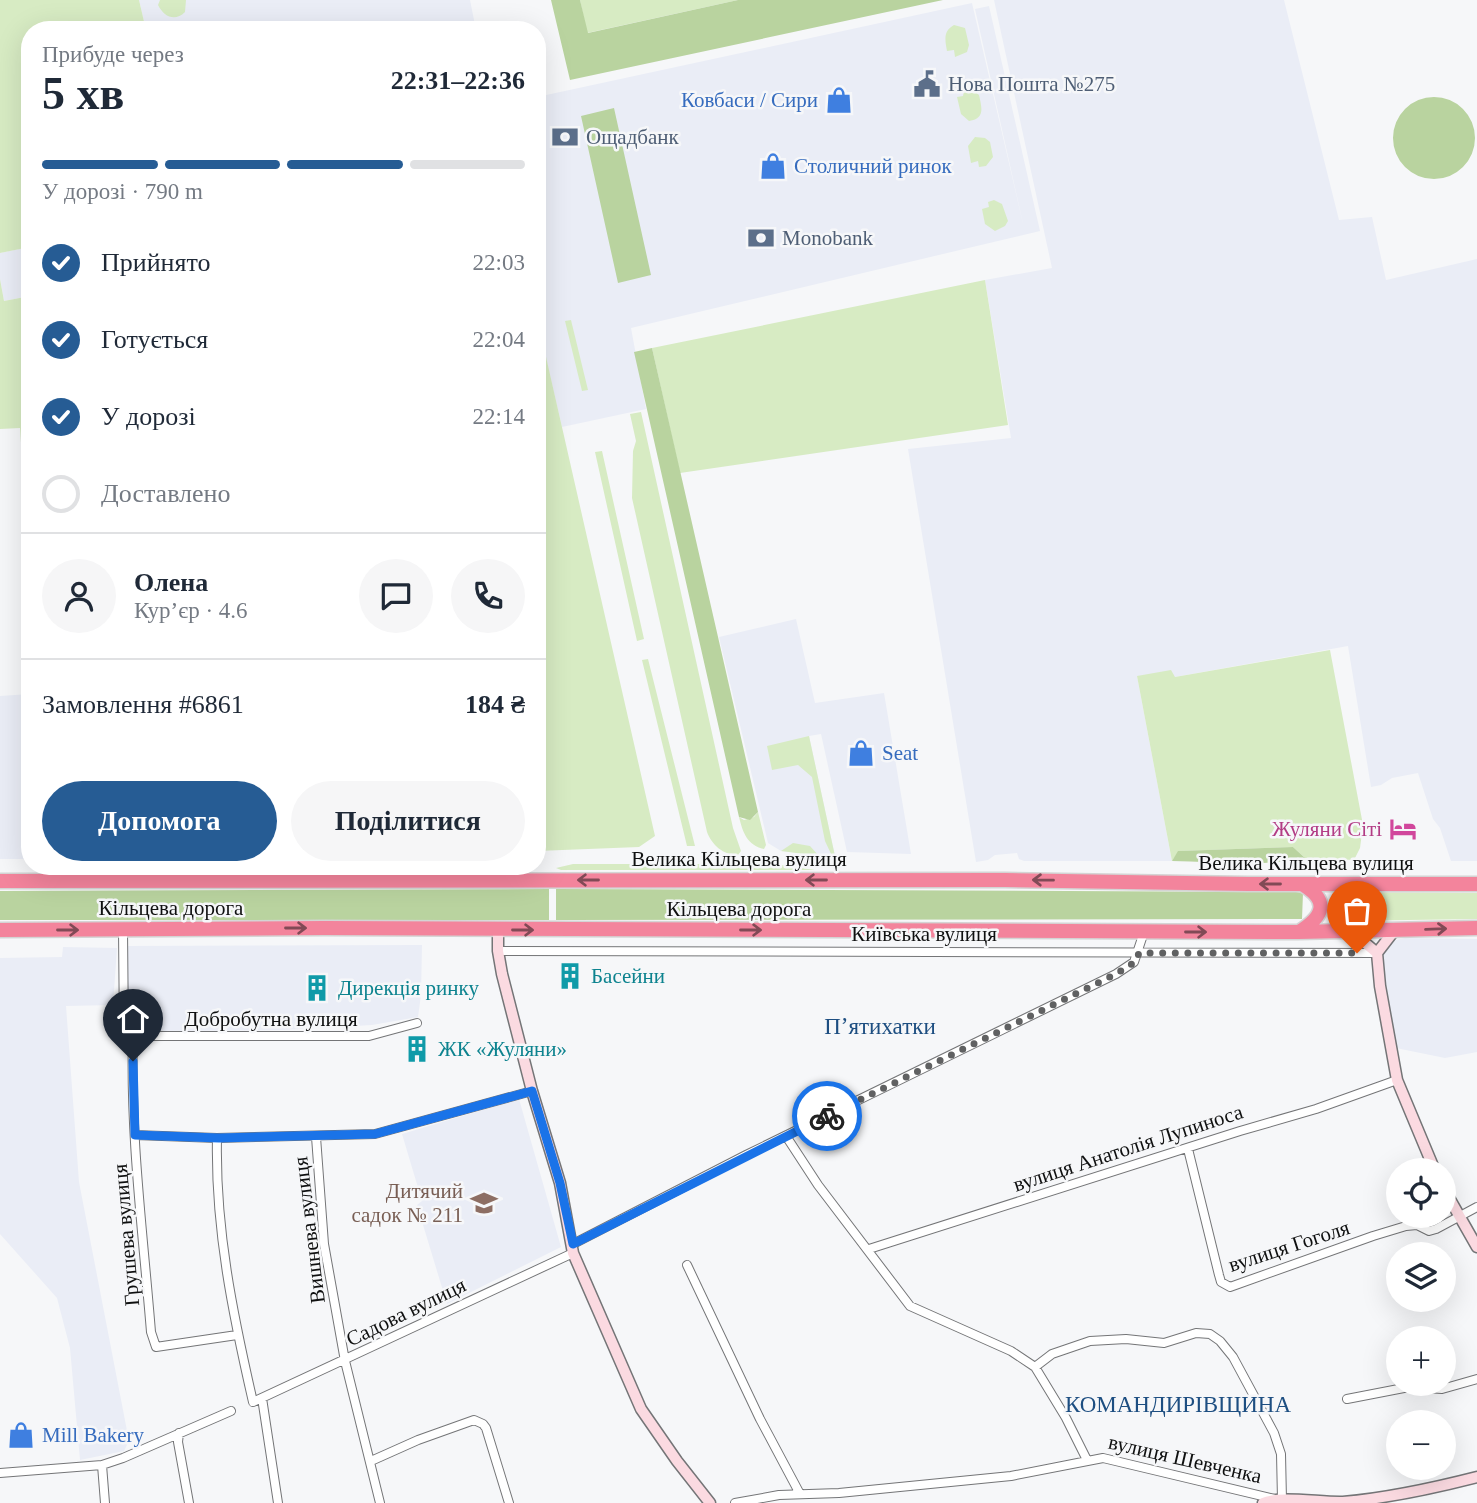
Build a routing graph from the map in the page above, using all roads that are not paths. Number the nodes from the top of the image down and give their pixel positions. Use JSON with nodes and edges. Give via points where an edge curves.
{"nodes":[{"id":1,"x":0,"y":881,"type":"edge"},
{"id":2,"x":1303,"y":884,"type":"junction"},
{"id":3,"x":1477,"y":884,"type":"edge"},
{"id":4,"x":1477,"y":928,"type":"edge"},
{"id":5,"x":123,"y":929,"type":"junction"},
{"id":6,"x":0,"y":930,"type":"edge"},
{"id":7,"x":498,"y":930,"type":"junction"},
{"id":8,"x":1394,"y":931,"type":"junction"},
{"id":9,"x":1144,"y":932,"type":"junction"},
{"id":10,"x":1298,"y":932,"type":"junction"},
{"id":11,"x":1352,"y":932,"type":"junction"},
{"id":12,"x":498,"y":951,"type":"junction"},
{"id":13,"x":1139,"y":953,"type":"junction"},
{"id":14,"x":1377,"y":953,"type":"junction"},
{"id":15,"x":417,"y":1023,"type":"dead end"},
{"id":16,"x":129,"y":1036,"type":"junction"},
{"id":17,"x":1397,"y":1080,"type":"junction"},
{"id":18,"x":532,"y":1091,"type":"junction"},
{"id":19,"x":135,"y":1135,"type":"junction"},
{"id":20,"x":786,"y":1136,"type":"junction"},
{"id":21,"x":316,"y":1137,"type":"junction"},
{"id":22,"x":217,"y":1138,"type":"junction"},
{"id":23,"x":1188,"y":1149,"type":"junction"},
{"id":24,"x":1430,"y":1158,"type":"edge"},
{"id":25,"x":1477,"y":1207,"type":"edge"},
{"id":26,"x":1456,"y":1212,"type":"edge"},
{"id":27,"x":1459,"y":1218,"type":"junction"},
{"id":28,"x":1477,"y":1247,"type":"edge"},
{"id":29,"x":573,"y":1249,"type":"junction"},
{"id":30,"x":869,"y":1249,"type":"junction"},
{"id":31,"x":687,"y":1265,"type":"dead end"},
{"id":32,"x":237,"y":1335,"type":"junction"},
{"id":33,"x":345,"y":1360,"type":"junction"},
{"id":34,"x":1035,"y":1367,"type":"junction"},
{"id":35,"x":1477,"y":1379,"type":"edge"},
{"id":36,"x":262,"y":1398,"type":"junction"},
{"id":37,"x":1347,"y":1399,"type":"dead end"},
{"id":38,"x":231,"y":1411,"type":"dead end"},
{"id":39,"x":179,"y":1433,"type":"junction"},
{"id":40,"x":1087,"y":1460,"type":"junction"},
{"id":41,"x":372,"y":1461,"type":"junction"},
{"id":42,"x":102,"y":1465,"type":"junction"},
{"id":43,"x":0,"y":1473,"type":"edge"},
{"id":44,"x":1477,"y":1477,"type":"edge"},
{"id":45,"x":800,"y":1494,"type":"junction"},
{"id":46,"x":1278,"y":1499,"type":"junction"},
{"id":47,"x":105,"y":1503,"type":"edge"},
{"id":48,"x":189,"y":1503,"type":"edge"},
{"id":49,"x":278,"y":1503,"type":"edge"},
{"id":50,"x":380,"y":1503,"type":"edge"},
{"id":51,"x":509,"y":1503,"type":"edge"},
{"id":52,"x":709,"y":1503,"type":"edge"},
{"id":53,"x":735,"y":1503,"type":"edge"},
{"id":54,"x":1263,"y":1503,"type":"edge"}],
"edges":[{"from":2,"to":1,"type":"highway","name":"Велика Кільцева вулиця","one_way":true},
{"from":2,"to":3,"type":"highway","name":"Велика Кільцева вулиця"},
{"from":2,"to":10,"type":"highway","via":[[1317,894],[1320,910],[1317,919]]},
{"from":8,"to":4,"type":"highway","name":"Кільцева дорога","one_way":true},
{"from":6,"to":5,"type":"highway","name":"Кільцева дорога","one_way":true},
{"from":5,"to":7,"type":"highway","name":"Кільцева дорога","one_way":true},
{"from":5,"to":16,"type":"street","name":"Грушева вулиця"},
{"from":7,"to":9,"type":"highway","name":"Кільцева дорога","one_way":true},
{"from":7,"to":12,"type":"street"},
{"from":8,"to":11,"type":"highway","name":"Кільцева дорога"},
{"from":8,"to":14,"type":"street"},
{"from":9,"to":10,"type":"highway","name":"Кільцева дорога","one_way":true},
{"from":9,"to":13,"type":"street"},
{"from":10,"to":11,"type":"highway","name":"Кільцева дорога"},
{"from":11,"to":14,"type":"street"},
{"from":12,"to":13,"type":"street","name":"Київська вулиця"},
{"from":12,"to":18,"type":"street"},
{"from":13,"to":14,"type":"street"},
{"from":13,"to":20,"type":"street","name":"Садова вулиця","via":[[1135,962],[1116,974]]},
{"from":14,"to":17,"type":"street"},
{"from":15,"to":16,"type":"street","name":"Добробутна вулиця","via":[[369,1036]]},
{"from":16,"to":19,"type":"street","name":"Грушева вулиця"},
{"from":17,"to":23,"type":"street","name":"вулиця Анатолія Лупиноса"},
{"from":17,"to":24,"type":"street"},
{"from":18,"to":21,"type":"street","via":[[375,1134]]},
{"from":18,"to":29,"type":"street","via":[[560,1183]]},
{"from":19,"to":22,"type":"street"},
{"from":19,"to":32,"type":"street","name":"Грушева вулиця","via":[[156,1347]]},
{"from":20,"to":29,"type":"street","name":"Садова вулиця"},
{"from":20,"to":30,"type":"street"},
{"from":21,"to":22,"type":"street"},
{"from":21,"to":33,"type":"street","name":"Вишнева вулиця","via":[[324,1244]]},
{"from":22,"to":32,"type":"street","via":[[220,1229]]},
{"from":23,"to":27,"type":"street","name":"вулиця Гоголя","via":[[1221,1282],[1230,1287],[1373,1236],[1416,1225],[1429,1231]]},
{"from":23,"to":30,"type":"street","name":"вулиця Анатолія Лупиноса"},
{"from":25,"to":27,"type":"street","name":"вулиця Гоголя"},
{"from":26,"to":27,"type":"street"},
{"from":27,"to":28,"type":"street"},
{"from":29,"to":33,"type":"street","name":"Садова вулиця"},
{"from":29,"to":52,"type":"street","via":[[640,1409]]},
{"from":30,"to":34,"type":"street","via":[[914,1309],[1011,1351]]},
{"from":31,"to":45,"type":"street"},
{"from":32,"to":36,"type":"street","name":"Садова вулиця","via":[[253,1402]]},
{"from":33,"to":36,"type":"street","name":"Садова вулиця"},
{"from":33,"to":41,"type":"street","name":"Вишнева вулиця"},
{"from":34,"to":40,"type":"street"},
{"from":34,"to":46,"type":"street","via":[[1047,1356],[1090,1341],[1164,1343],[1196,1333],[1210,1334],[1233,1356],[1274,1433],[1281,1454]]},
{"from":35,"to":37,"type":"street","via":[[1450,1388],[1409,1387]]},
{"from":36,"to":49,"type":"street"},
{"from":38,"to":39,"type":"street"},
{"from":39,"to":42,"type":"street"},
{"from":39,"to":48,"type":"street"},
{"from":40,"to":45,"type":"street","name":"вулиця Шевченка","via":[[1011,1476]]},
{"from":40,"to":46,"type":"street","name":"вулиця Шевченка","via":[[1113,1458]]},
{"from":41,"to":50,"type":"street","name":"Вишнева вулиця"},
{"from":41,"to":51,"type":"street","via":[[474,1420],[485,1428]]},
{"from":42,"to":43,"type":"street"},
{"from":42,"to":47,"type":"street"},
{"from":44,"to":46,"type":"street","name":"вулиця Шевченка","via":[[1342,1502]]},
{"from":45,"to":53,"type":"street","name":"вулиця Шевченка"},
{"from":46,"to":54,"type":"street"}]}
